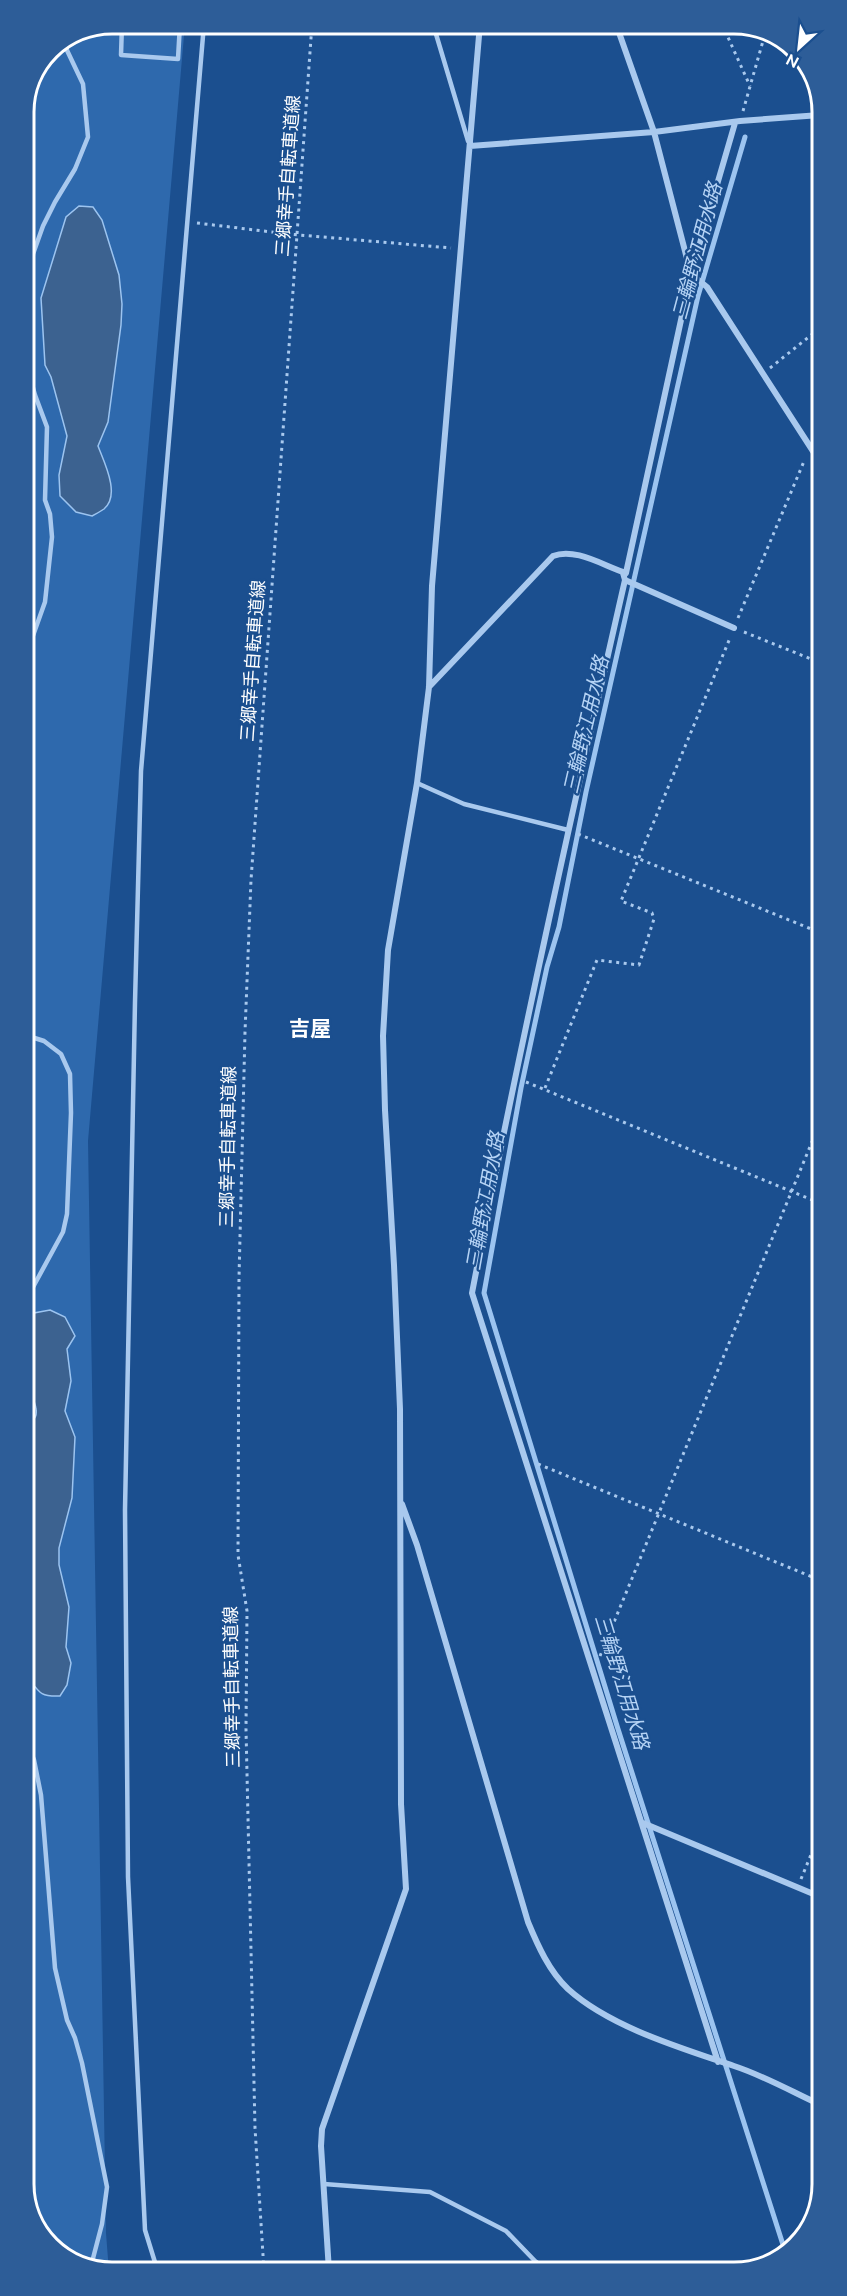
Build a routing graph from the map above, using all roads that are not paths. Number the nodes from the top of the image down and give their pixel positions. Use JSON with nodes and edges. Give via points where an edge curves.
{"nodes":[{"id":1,"x":122,"y":35,"type":"edge"},
{"id":2,"x":179,"y":35,"type":"edge"},
{"id":3,"x":203,"y":35,"type":"edge"},
{"id":4,"x":436,"y":35,"type":"edge"},
{"id":5,"x":479,"y":35,"type":"edge"},
{"id":6,"x":620,"y":35,"type":"edge"},
{"id":7,"x":67,"y":50,"type":"edge"},
{"id":8,"x":812,"y":117,"type":"edge"},
{"id":9,"x":737,"y":122,"type":"junction"},
{"id":10,"x":654,"y":132,"type":"junction"},
{"id":11,"x":470,"y":146,"type":"junction"},
{"id":12,"x":35,"y":254,"type":"edge"},
{"id":13,"x":691,"y":274,"type":"junction"},
{"id":14,"x":35,"y":395,"type":"edge"},
{"id":15,"x":812,"y":450,"type":"edge"},
{"id":16,"x":623,"y":573,"type":"junction"},
{"id":17,"x":626,"y":580,"type":"junction"},
{"id":18,"x":734,"y":628,"type":"road end"},
{"id":19,"x":35,"y":630,"type":"edge"},
{"id":20,"x":429,"y":687,"type":"junction"},
{"id":21,"x":417,"y":783,"type":"junction"},
{"id":22,"x":568,"y":830,"type":"junction"},
{"id":23,"x":35,"y":1038,"type":"edge"},
{"id":24,"x":35,"y":1283,"type":"edge"},
{"id":25,"x":400,"y":1501,"type":"junction"},
{"id":26,"x":35,"y":1765,"type":"edge"},
{"id":27,"x":643,"y":1823,"type":"junction"},
{"id":28,"x":812,"y":1893,"type":"edge"},
{"id":29,"x":718,"y":2062,"type":"junction"},
{"id":30,"x":812,"y":2101,"type":"edge"},
{"id":31,"x":324,"y":2184,"type":"junction"},
{"id":32,"x":93,"y":2259,"type":"edge"},
{"id":33,"x":154,"y":2261,"type":"edge"},
{"id":34,"x":328,"y":2261,"type":"edge"},
{"id":35,"x":536,"y":2262,"type":"edge"}],
"edges":[{"from":1,"to":2,"type":"lane","via":[[121,55],[178,59]]},
{"from":3,"to":33,"type":"lane","via":[[141,771],[129,1259],[125,1510],[128,1877],[144,2230]]},
{"from":4,"to":11,"type":"lane"},
{"from":5,"to":11,"type":"street"},
{"from":6,"to":10,"type":"street"},
{"from":7,"to":12,"type":"lane","via":[[83,84],[88,137],[37,241]]},
{"from":8,"to":9,"type":"street"},
{"from":9,"to":10,"type":"street"},
{"from":9,"to":13,"type":"street"},
{"from":10,"to":11,"type":"street"},
{"from":10,"to":13,"type":"street"},
{"from":11,"to":20,"type":"street","via":[[432,586]]},
{"from":13,"to":15,"type":"street","via":[[707,287]]},
{"from":13,"to":16,"type":"street"},
{"from":14,"to":19,"type":"lane","via":[[47,427],[45,500],[52,537],[45,602]]},
{"from":16,"to":17,"type":"street"},
{"from":16,"to":20,"type":"street","via":[[563,552],[553,556]]},
{"from":17,"to":18,"type":"street"},
{"from":17,"to":22,"type":"street"},
{"from":20,"to":21,"type":"street"},
{"from":21,"to":22,"type":"lane","via":[[464,804]]},
{"from":21,"to":25,"type":"street","via":[[387,950],[383,1036],[399,1387]]},
{"from":22,"to":27,"type":"street","via":[[472,1293]]},
{"from":23,"to":24,"type":"lane","via":[[61,1054],[70,1074],[71,1113],[65,1223]]},
{"from":25,"to":29,"type":"street","via":[[417,1545],[538,1946],[567,1989],[596,2009]]},
{"from":25,"to":31,"type":"street","via":[[401,1804],[406,1889],[322,2129]]},
{"from":26,"to":32,"type":"lane","via":[[41,1795],[55,1968],[82,2063],[106,2187]]},
{"from":27,"to":28,"type":"street"},
{"from":27,"to":29,"type":"street"},
{"from":29,"to":30,"type":"street"},
{"from":31,"to":34,"type":"street"},
{"from":31,"to":35,"type":"lane","via":[[430,2192],[506,2231]]}]}
